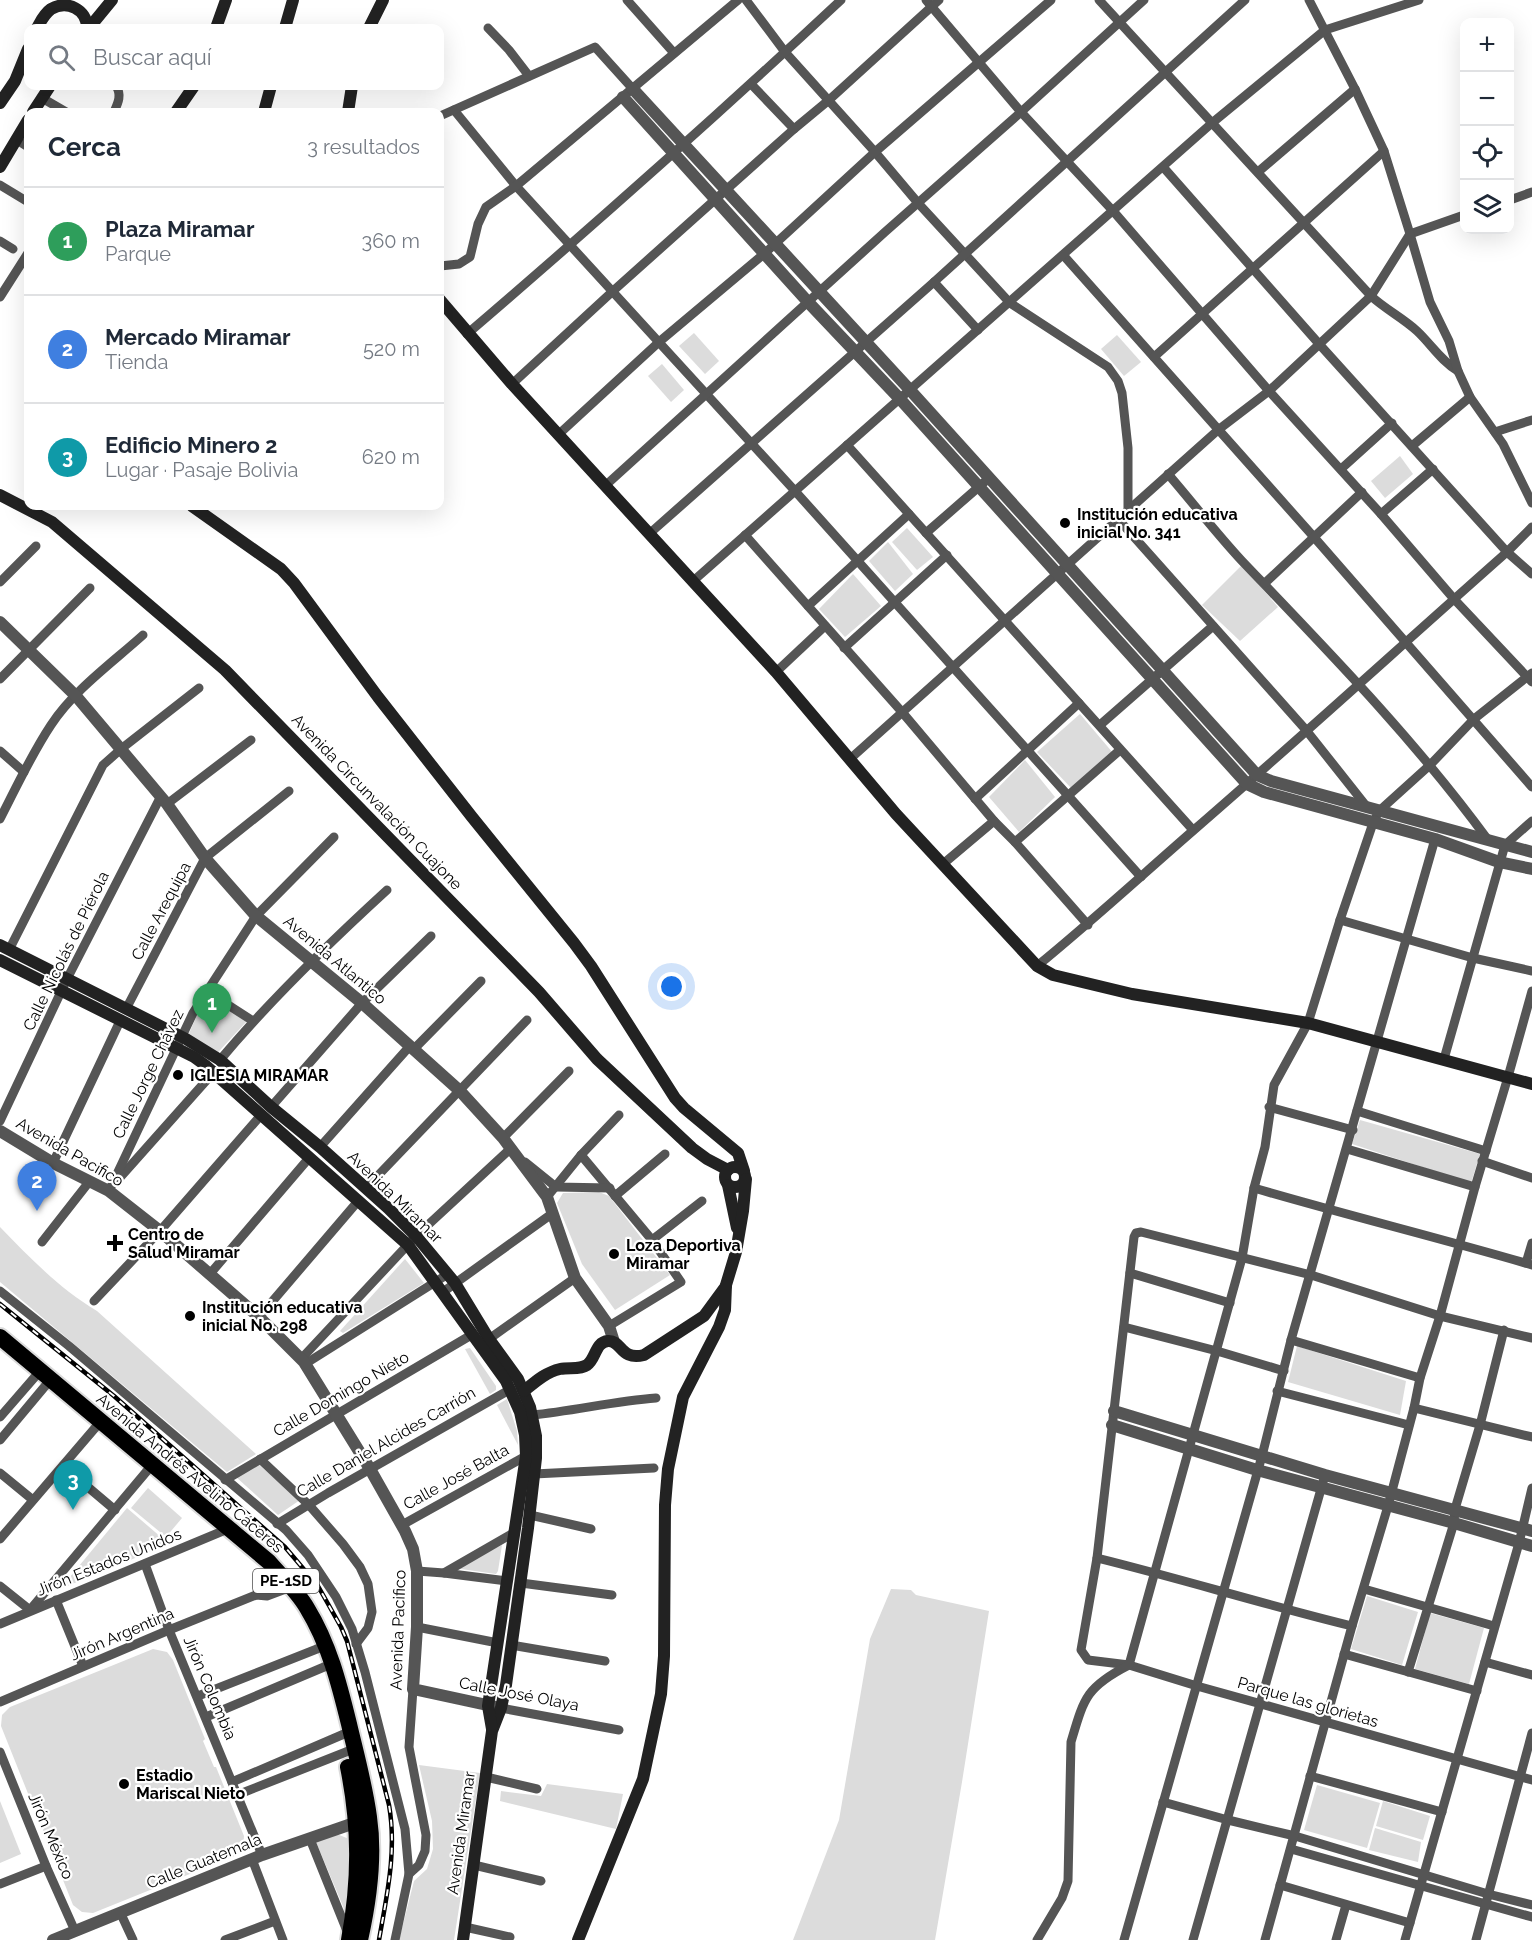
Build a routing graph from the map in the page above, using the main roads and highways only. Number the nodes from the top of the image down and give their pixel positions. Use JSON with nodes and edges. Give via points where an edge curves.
{"nodes":[{"id":1,"x":112,"y":0,"type":"edge"},
{"id":2,"x":226,"y":0,"type":"edge"},
{"id":3,"x":292,"y":0,"type":"edge"},
{"id":4,"x":383,"y":0,"type":"edge"},
{"id":5,"x":60,"y":3,"type":"edge"},
{"id":6,"x":39,"y":24,"type":"edge"},
{"id":7,"x":88,"y":24,"type":"edge"},
{"id":8,"x":91,"y":24,"type":"edge"},
{"id":9,"x":217,"y":24,"type":"edge"},
{"id":10,"x":286,"y":24,"type":"edge"},
{"id":11,"x":371,"y":24,"type":"edge"},
{"id":12,"x":24,"y":59,"type":"edge"},
{"id":13,"x":47,"y":90,"type":"edge"},
{"id":14,"x":191,"y":90,"type":"edge"},
{"id":15,"x":270,"y":90,"type":"edge"},
{"id":16,"x":351,"y":90,"type":"edge"},
{"id":17,"x":0,"y":103,"type":"edge"},
{"id":18,"x":36,"y":108,"type":"edge"},
{"id":19,"x":179,"y":108,"type":"edge"},
{"id":20,"x":265,"y":108,"type":"edge"},
{"id":21,"x":349,"y":108,"type":"edge"},
{"id":22,"x":24,"y":127,"type":"edge"},
{"id":23,"x":0,"y":167,"type":"edge"},
{"id":24,"x":444,"y":305,"type":"edge"},
{"id":25,"x":0,"y":495,"type":"edge"},
{"id":26,"x":24,"y":507,"type":"edge"},
{"id":27,"x":29,"y":510,"type":"edge"},
{"id":28,"x":198,"y":510,"type":"edge"},
{"id":29,"x":2,"y":957,"type":"edge"},
{"id":30,"x":123,"y":1014,"type":"junction"},
{"id":31,"x":179,"y":1042,"type":"junction"},
{"id":32,"x":1532,"y":1084,"type":"edge"},
{"id":33,"x":266,"y":1111,"type":"junction"},
{"id":34,"x":734,"y":1175,"type":"junction"},
{"id":35,"x":739,"y":1238,"type":"junction"},
{"id":36,"x":412,"y":1240,"type":"junction"},
{"id":37,"x":726,"y":1286,"type":"junction"},
{"id":38,"x":0,"y":1337,"type":"edge"},
{"id":39,"x":0,"y":1349,"type":"edge"},
{"id":40,"x":43,"y":1379,"type":"junction"},
{"id":41,"x":517,"y":1390,"type":"junction"},
{"id":42,"x":494,"y":1707,"type":"junction"},
{"id":43,"x":351,"y":1939,"type":"edge"},
{"id":44,"x":463,"y":1940,"type":"edge"},
{"id":45,"x":578,"y":1940,"type":"edge"}],
"edges":[{"from":1,"to":8,"type":"main road"},
{"from":2,"to":9,"type":"main road"},
{"from":3,"to":10,"type":"main road"},
{"from":4,"to":11,"type":"main road"},
{"from":5,"to":6,"type":"main road"},
{"from":5,"to":7,"type":"main road","via":[[79,8]]},
{"from":12,"to":17,"type":"main road"},
{"from":13,"to":18,"type":"main road"},
{"from":14,"to":19,"type":"main road"},
{"from":15,"to":20,"type":"main road"},
{"from":16,"to":21,"type":"main road"},
{"from":22,"to":23,"type":"main road"},
{"from":24,"to":32,"type":"main road","via":[[776,672],[896,814],[1037,966],[1053,975],[1132,994],[1308,1023]]},
{"from":25,"to":26,"type":"main road","name":"Avenida Circunvalación Cuajone"},
{"from":27,"to":34,"type":"main road","name":"Avenida Circunvalación Cuajone","via":[[52,522],[225,670],[539,992],[597,1059],[692,1148]]},
{"from":28,"to":34,"type":"main road","via":[[281,569],[294,583],[378,697],[574,943],[675,1098],[738,1153]]},
{"from":29,"to":30,"type":"main road","name":"Avenida Miramar","via":[[62,991]]},
{"from":29,"to":30,"type":"main road","name":"Avenida Miramar","via":[[67,979]]},
{"from":30,"to":31,"type":"main road","name":"Avenida Miramar"},
{"from":31,"to":33,"type":"main road","name":"Avenida Miramar","via":[[213,1073]]},
{"from":31,"to":33,"type":"main road","name":"Avenida Miramar","via":[[220,1060]]},
{"from":33,"to":36,"type":"main road","name":"Avenida Miramar","via":[[309,1158]]},
{"from":33,"to":36,"type":"main road","name":"Avenida Miramar","via":[[320,1147],[366,1188]]},
{"from":34,"to":35,"type":"main road"},
{"from":34,"to":35,"type":"main road","via":[[743,1211]]},
{"from":35,"to":37,"type":"main road"},
{"from":36,"to":41,"type":"main road","name":"Avenida Miramar","via":[[439,1287]]},
{"from":36,"to":41,"type":"main road","name":"Avenida Miramar","via":[[451,1279],[510,1367]]},
{"from":37,"to":41,"type":"main road","name":"Calle Daniel Alcides Carrión","via":[[704,1316],[644,1355],[635,1358],[614,1342],[603,1342],[586,1366],[558,1369]]},
{"from":37,"to":45,"type":"main road","via":[[725,1310],[719,1327],[683,1397],[668,1470],[662,1694],[643,1779]]},
{"from":38,"to":40,"type":"highway","name":"Avenida Andrés Avelino Cáceres","number":"PE-1SD"},
{"from":39,"to":40,"type":"highway","name":"Avenida Andrés Avelino Cáceres","number":"PE-1SD"},
{"from":40,"to":43,"type":"highway","name":"Avenida Andrés Avelino Cáceres","number":"PE-1SD","via":[[282,1583],[322,1647],[346,1732],[363,1820]]},
{"from":41,"to":42,"type":"main road","name":"Avenida Miramar","via":[[526,1456],[498,1643]]},
{"from":41,"to":42,"type":"main road","name":"Avenida Miramar","via":[[532,1415],[536,1447],[512,1645]]},
{"from":42,"to":44,"type":"main road","name":"Avenida Miramar"}]}
